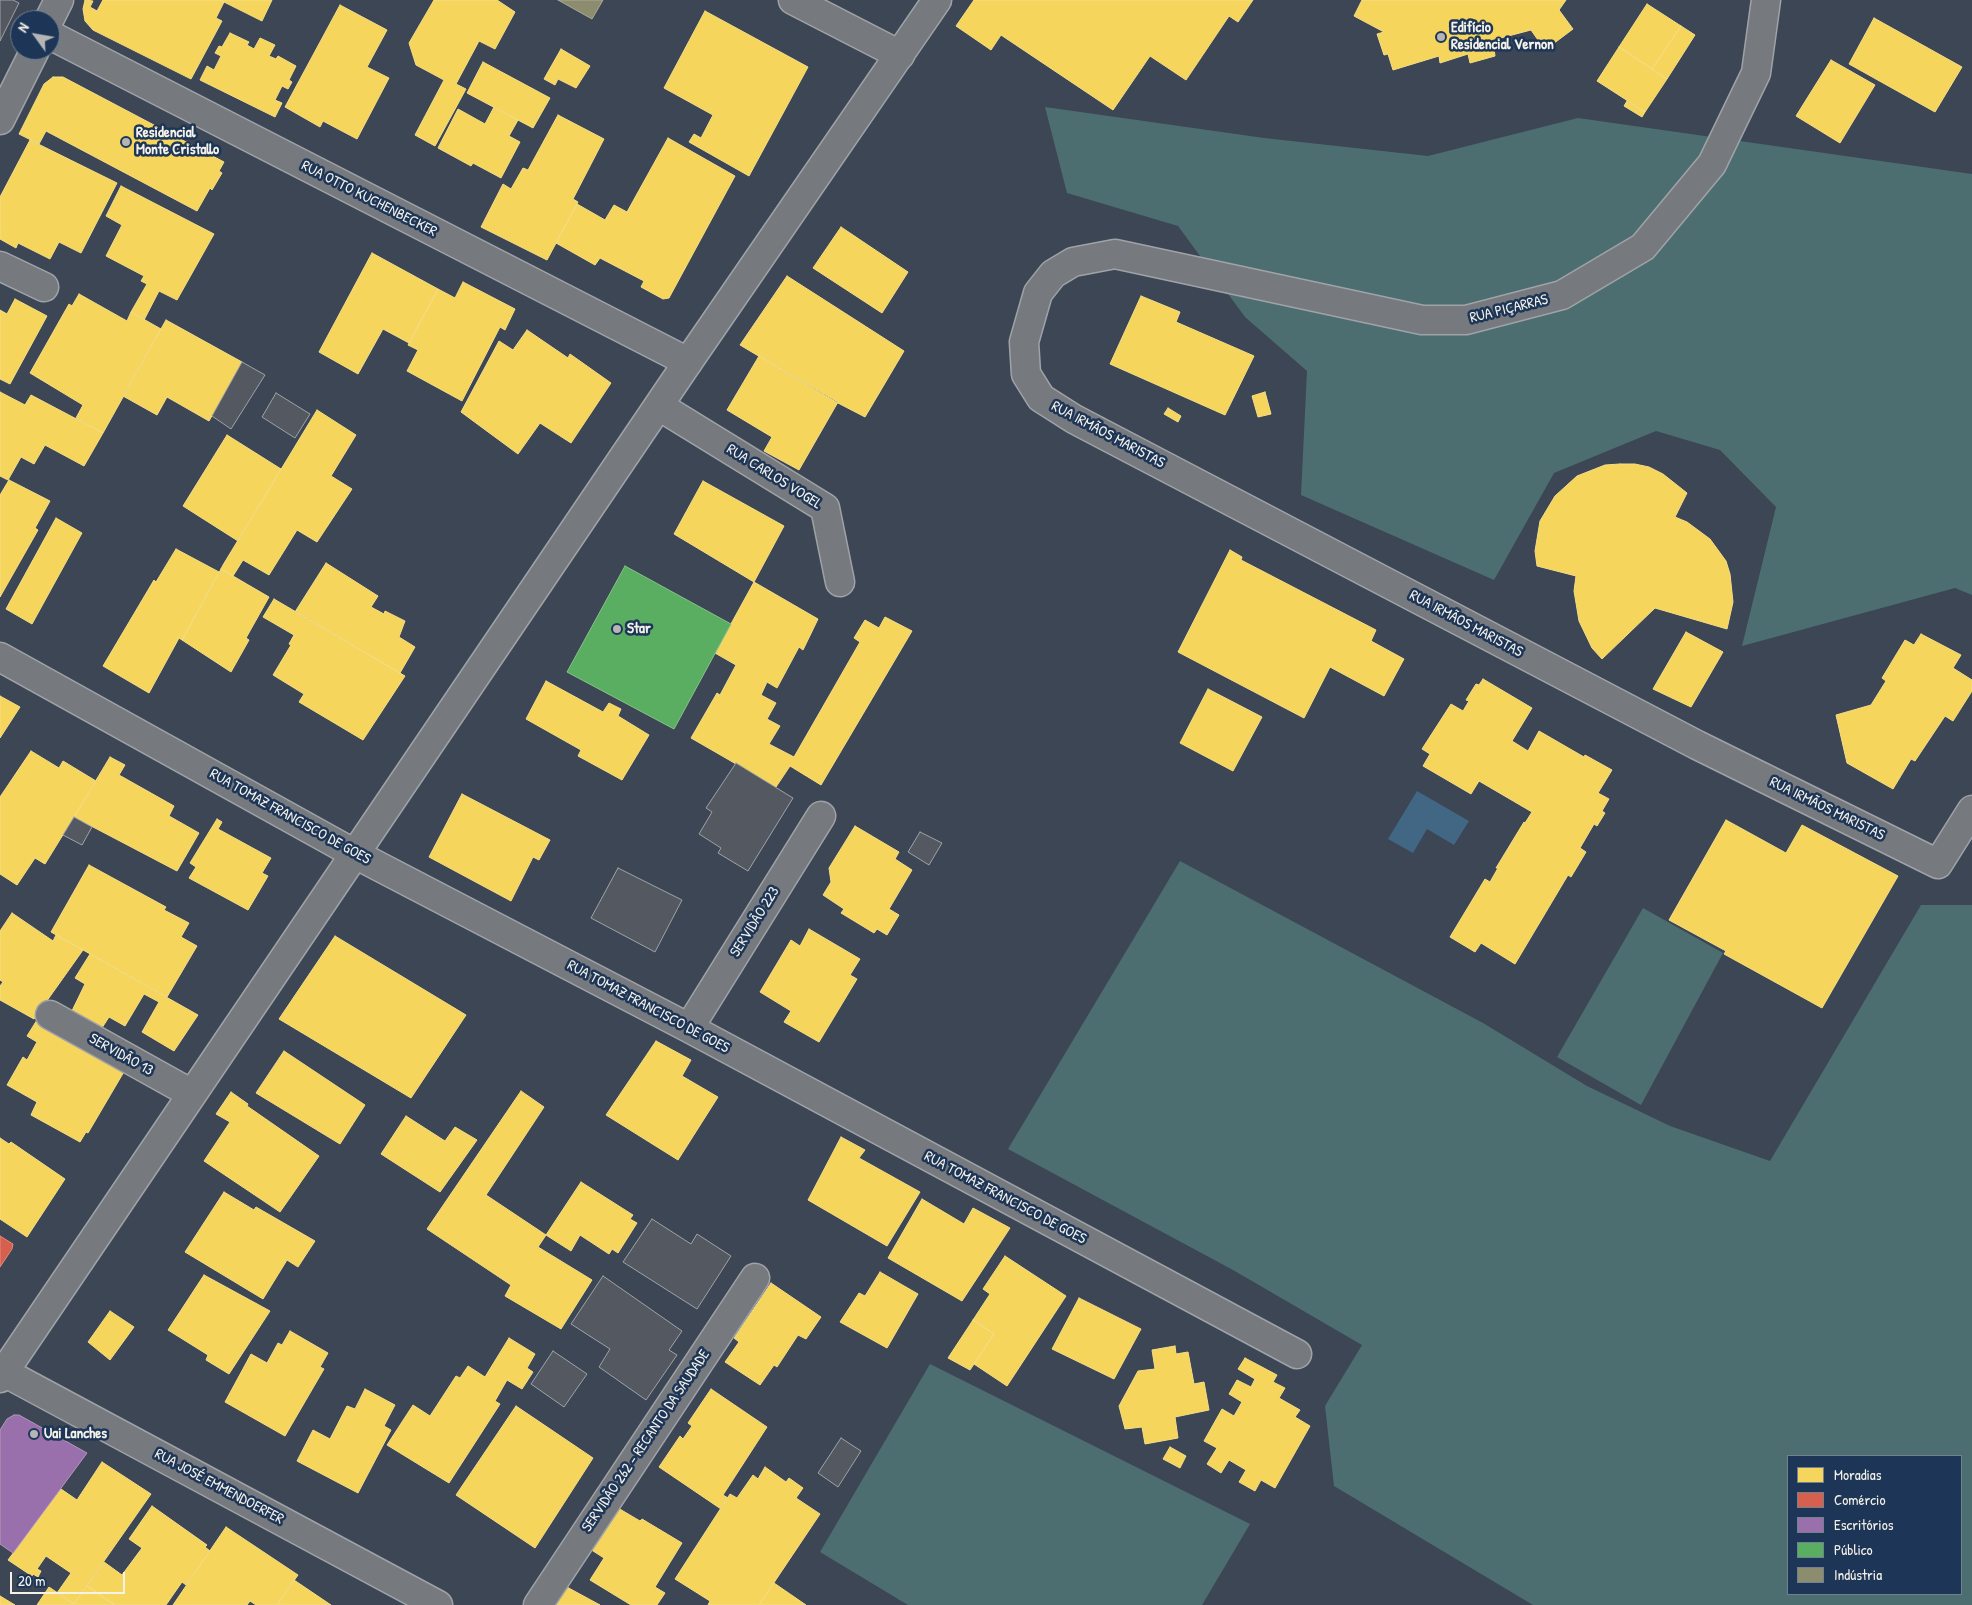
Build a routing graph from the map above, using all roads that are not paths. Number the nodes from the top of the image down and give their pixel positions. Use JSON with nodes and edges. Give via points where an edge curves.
{"nodes":[{"id":1,"x":793,"y":0,"type":"edge"},
{"id":2,"x":937,"y":0,"type":"edge"},
{"id":3,"x":1766,"y":0,"type":"edge"},
{"id":4,"x":60,"y":41,"type":"edge"},
{"id":5,"x":900,"y":55,"type":"junction"},
{"id":6,"x":30,"y":60,"type":"edge"},
{"id":7,"x":0,"y":120,"type":"edge"},
{"id":8,"x":0,"y":266,"type":"edge"},
{"id":9,"x":44,"y":287,"type":"dead end"},
{"id":10,"x":1038,"y":293,"type":"joint"},
{"id":11,"x":688,"y":362,"type":"junction"},
{"id":12,"x":659,"y":406,"type":"junction"},
{"id":13,"x":840,"y":582,"type":"dead end"},
{"id":14,"x":0,"y":657,"type":"edge"},
{"id":15,"x":1972,"y":810,"type":"edge"},
{"id":16,"x":820,"y":816,"type":"dead end"},
{"id":17,"x":355,"y":854,"type":"junction"},
{"id":18,"x":50,"y":1015,"type":"dead end"},
{"id":19,"x":689,"y":1028,"type":"junction"},
{"id":20,"x":192,"y":1094,"type":"junction"},
{"id":21,"x":755,"y":1278,"type":"dead end"},
{"id":22,"x":1297,"y":1354,"type":"dead end"},
{"id":23,"x":1,"y":1374,"type":"edge"},
{"id":24,"x":438,"y":1605,"type":"edge"},
{"id":25,"x":538,"y":1605,"type":"edge"}],
"edges":[{"from":1,"to":5,"type":"street"},
{"from":2,"to":5,"type":"street"},
{"from":3,"to":10,"type":"street","name":"RUA PIÇARRAS","via":[[1756,73],[1712,164],[1643,246],[1562,295],[1466,320],[1422,320],[1115,254],[1073,262],[1053,274]]},
{"from":4,"to":11,"type":"street","name":"RUA OTTO KUCHENBECKER"},
{"from":5,"to":11,"type":"street"},
{"from":6,"to":7,"type":"street"},
{"from":8,"to":9,"type":"street"},
{"from":10,"to":15,"type":"street","name":"RUA IRMÃOS MARISTAS","via":[[1024,342],[1026,374],[1041,398],[1074,419],[1697,745],[1938,864]]},
{"from":11,"to":12,"type":"street"},
{"from":12,"to":13,"type":"street","name":"RUA CARLOS VOGEL","via":[[825,508]]},
{"from":12,"to":17,"type":"street"},
{"from":14,"to":17,"type":"street","name":"RUA TOMAZ FRANCISCO DE GOES"},
{"from":16,"to":19,"type":"street","name":"SERVIDÃO 223"},
{"from":17,"to":19,"type":"street","name":"RUA TOMAZ FRANCISCO DE GOES"},
{"from":17,"to":20,"type":"street"},
{"from":18,"to":20,"type":"street","name":"SERVIDÃO 13"},
{"from":19,"to":22,"type":"street","name":"RUA TOMAZ FRANCISCO DE GOES"},
{"from":20,"to":23,"type":"street"},
{"from":21,"to":25,"type":"street","name":"SERVIDÃO 262 - RECANTO DA SAUDADE"},
{"from":23,"to":24,"type":"street","name":"RUA JOSÉ EMMENDOERFER"}]}
